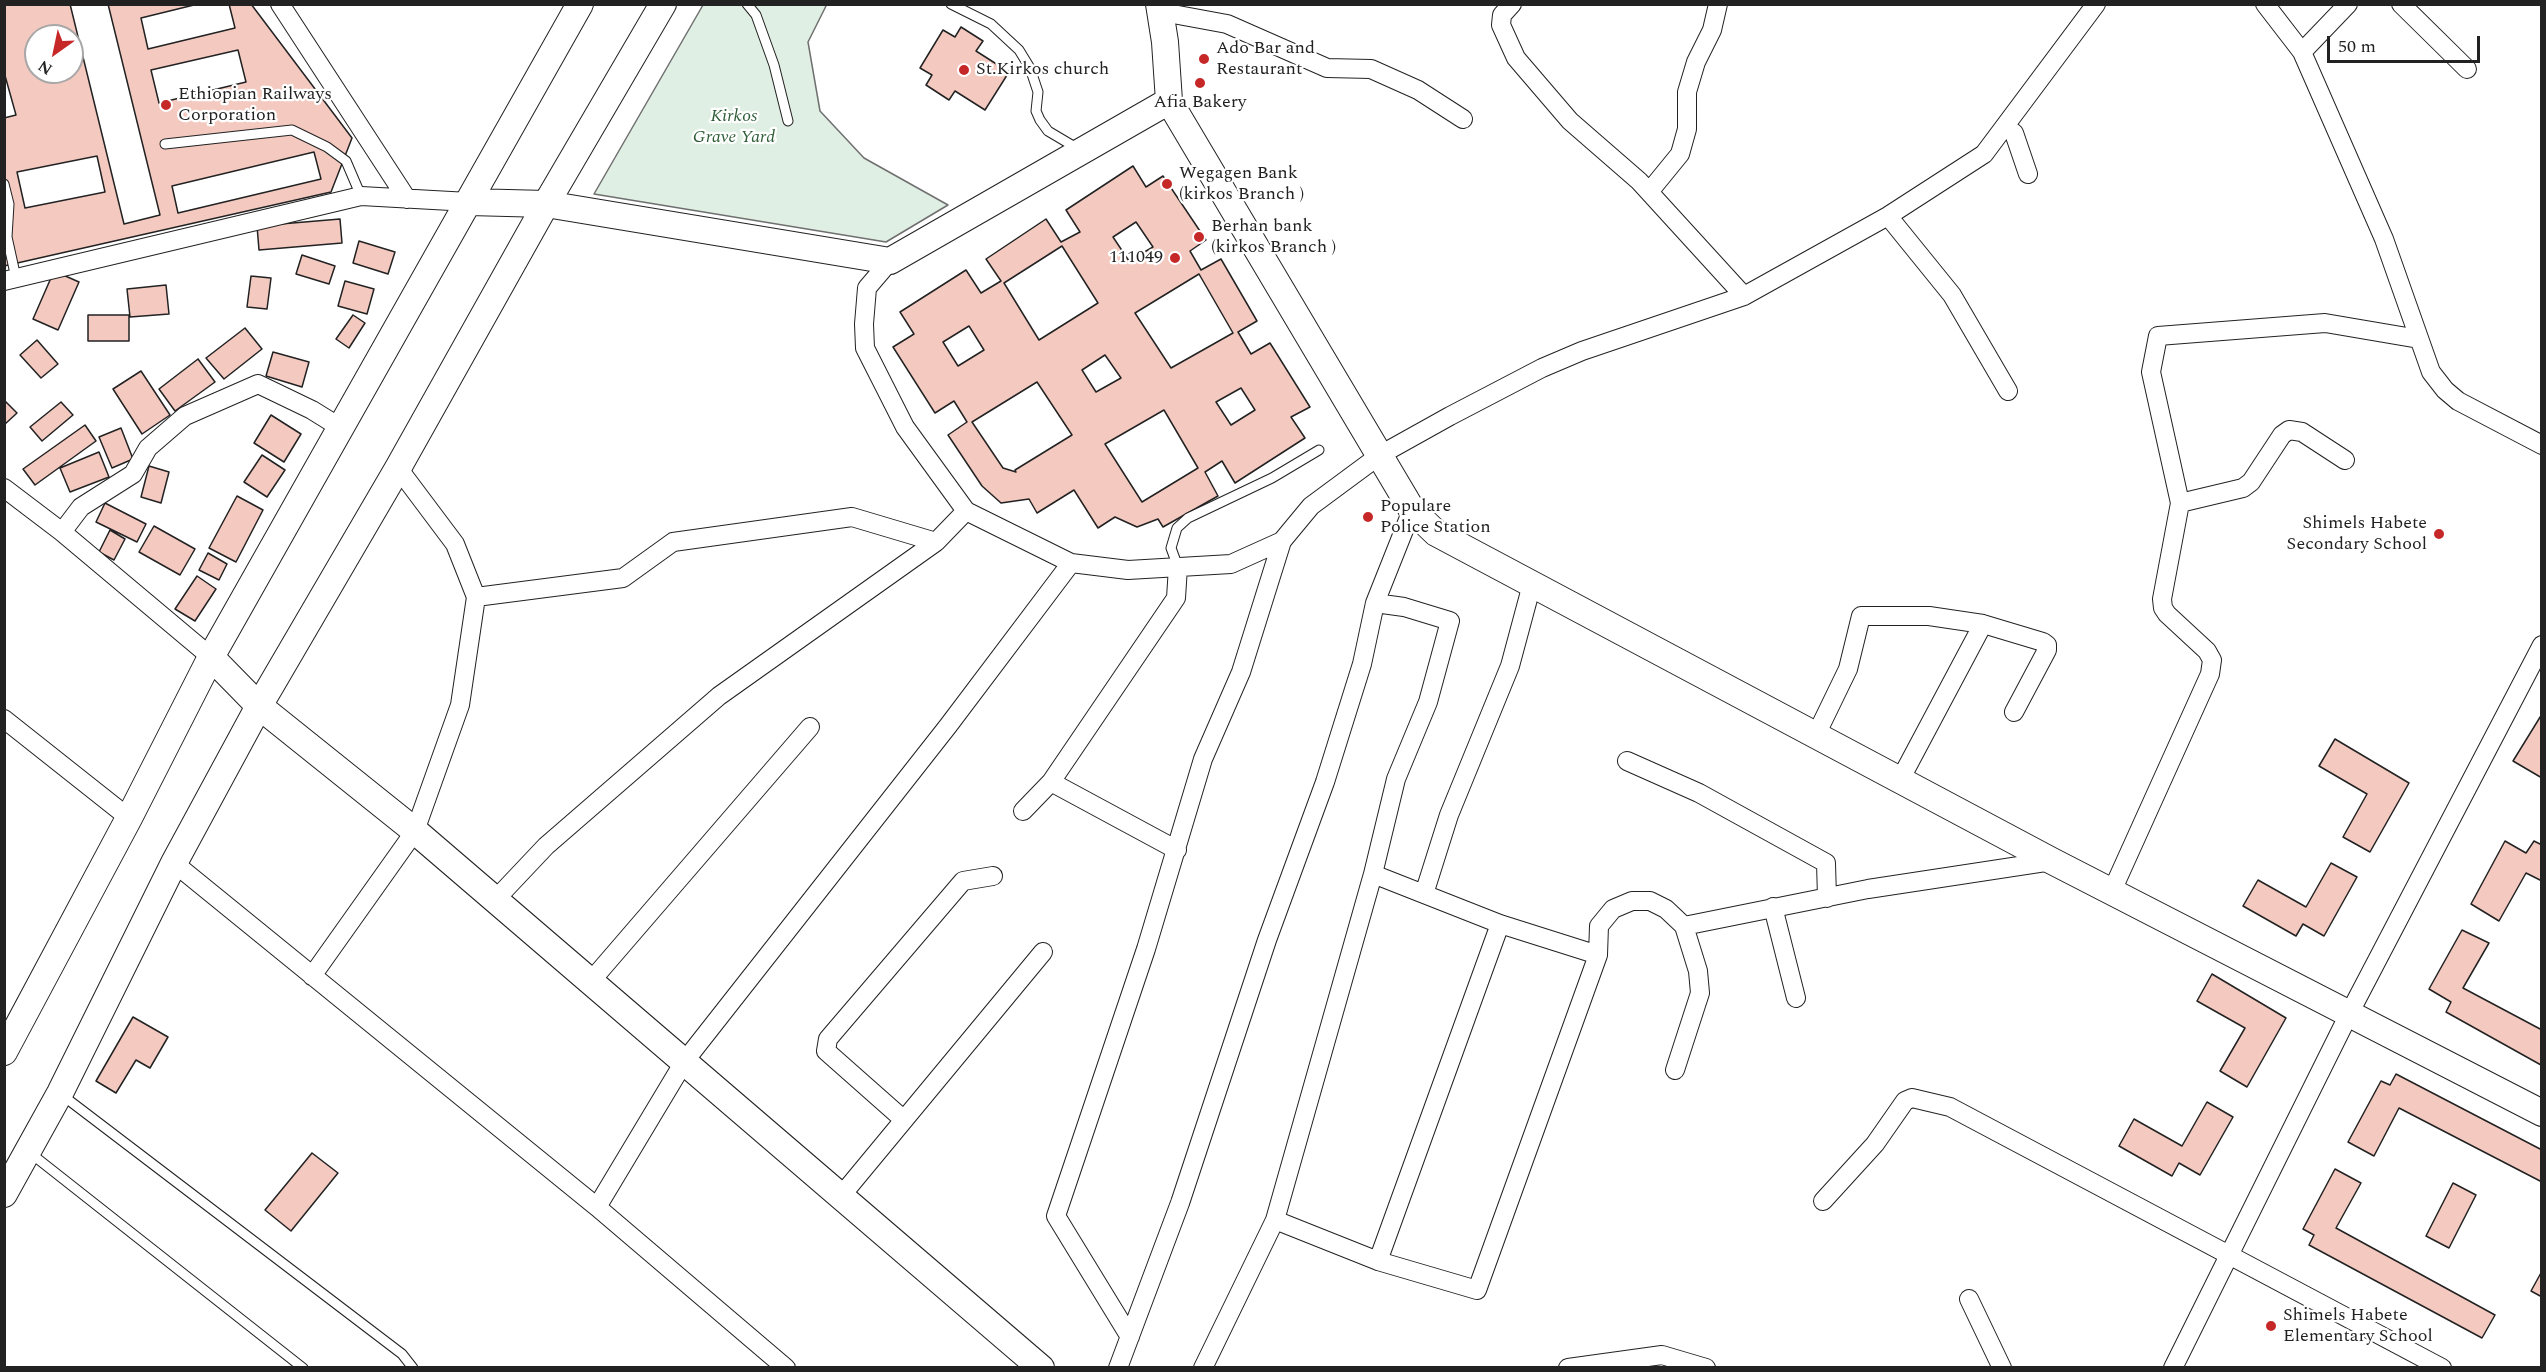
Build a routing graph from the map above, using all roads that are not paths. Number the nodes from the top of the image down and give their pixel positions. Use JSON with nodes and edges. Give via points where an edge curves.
{"nodes":[{"id":1,"x":280,"y":4,"type":"edge"},
{"id":2,"x":580,"y":4,"type":"edge"},
{"id":3,"x":663,"y":4,"type":"edge"},
{"id":4,"x":747,"y":4,"type":"edge"},
{"id":5,"x":951,"y":4,"type":"edge"},
{"id":6,"x":1512,"y":4,"type":"edge"},
{"id":7,"x":1718,"y":4,"type":"edge"},
{"id":8,"x":2096,"y":4,"type":"edge"},
{"id":9,"x":2265,"y":4,"type":"edge"},
{"id":10,"x":2348,"y":4,"type":"edge"},
{"id":11,"x":2401,"y":4,"type":"edge"},
{"id":12,"x":1165,"y":7,"type":"edge"},
{"id":13,"x":2302,"y":52,"type":"junction"},
{"id":14,"x":2467,"y":69,"type":"dead end"},
{"id":15,"x":1168,"y":101,"type":"junction"},
{"id":16,"x":1463,"y":119,"type":"dead end"},
{"id":17,"x":788,"y":121,"type":"dead end"},
{"id":18,"x":2005,"y":127,"type":"junction"},
{"id":19,"x":165,"y":144,"type":"dead end"},
{"id":20,"x":1082,"y":151,"type":"junction"},
{"id":21,"x":2028,"y":174,"type":"dead end"},
{"id":22,"x":4,"y":184,"type":"edge"},
{"id":23,"x":1649,"y":192,"type":"junction"},
{"id":24,"x":361,"y":196,"type":"junction"},
{"id":25,"x":406,"y":199,"type":"junction"},
{"id":26,"x":469,"y":202,"type":"junction"},
{"id":27,"x":546,"y":204,"type":"junction"},
{"id":28,"x":1888,"y":216,"type":"junction"},
{"id":29,"x":890,"y":261,"type":"junction"},
{"id":30,"x":10,"y":280,"type":"edge"},
{"id":31,"x":1744,"y":296,"type":"junction"},
{"id":32,"x":2419,"y":339,"type":"junction"},
{"id":33,"x":2008,"y":391,"type":"dead end"},
{"id":34,"x":340,"y":428,"type":"junction"},
{"id":35,"x":2541,"y":445,"type":"edge"},
{"id":36,"x":1318,"y":450,"type":"dead end"},
{"id":37,"x":1380,"y":455,"type":"junction"},
{"id":38,"x":2344,"y":460,"type":"dead end"},
{"id":39,"x":398,"y":468,"type":"junction"},
{"id":40,"x":4,"y":488,"type":"edge"},
{"id":41,"x":2180,"y":503,"type":"junction"},
{"id":42,"x":1413,"y":510,"type":"junction"},
{"id":43,"x":966,"y":511,"type":"junction"},
{"id":44,"x":62,"y":532,"type":"junction"},
{"id":45,"x":1282,"y":541,"type":"junction"},
{"id":46,"x":936,"y":542,"type":"junction"},
{"id":47,"x":1071,"y":563,"type":"junction"},
{"id":48,"x":1178,"y":567,"type":"junction"},
{"id":49,"x":1532,"y":584,"type":"junction"},
{"id":50,"x":476,"y":597,"type":"junction"},
{"id":51,"x":1375,"y":603,"type":"junction"},
{"id":52,"x":1983,"y":624,"type":"junction"},
{"id":53,"x":2541,"y":645,"type":"edge"},
{"id":54,"x":211,"y":657,"type":"junction"},
{"id":55,"x":259,"y":706,"type":"junction"},
{"id":56,"x":2014,"y":712,"type":"dead end"},
{"id":57,"x":4,"y":719,"type":"edge"},
{"id":58,"x":810,"y":727,"type":"dead end"},
{"id":59,"x":1816,"y":735,"type":"junction"},
{"id":60,"x":1627,"y":761,"type":"dead end"},
{"id":61,"x":1900,"y":780,"type":"junction"},
{"id":62,"x":1051,"y":782,"type":"junction"},
{"id":63,"x":1023,"y":811,"type":"dead end"},
{"id":64,"x":129,"y":818,"type":"junction"},
{"id":65,"x":415,"y":831,"type":"junction"},
{"id":66,"x":1177,"y":850,"type":"junction"},
{"id":67,"x":2052,"y":861,"type":"junction"},
{"id":68,"x":174,"y":864,"type":"junction"},
{"id":69,"x":1373,"y":874,"type":"junction"},
{"id":70,"x":993,"y":876,"type":"dead end"},
{"id":71,"x":2112,"y":891,"type":"junction"},
{"id":72,"x":1424,"y":894,"type":"junction"},
{"id":73,"x":1827,"y":898,"type":"junction"},
{"id":74,"x":495,"y":900,"type":"junction"},
{"id":75,"x":1773,"y":907,"type":"junction"},
{"id":76,"x":1500,"y":924,"type":"junction"},
{"id":77,"x":1684,"y":926,"type":"junction"},
{"id":78,"x":1042,"y":952,"type":"dead end"},
{"id":79,"x":1598,"y":955,"type":"junction"},
{"id":80,"x":312,"y":976,"type":"junction"},
{"id":81,"x":591,"y":981,"type":"junction"},
{"id":82,"x":1796,"y":998,"type":"dead end"},
{"id":83,"x":2349,"y":1014,"type":"junction"},
{"id":84,"x":4,"y":1052,"type":"edge"},
{"id":85,"x":684,"y":1062,"type":"junction"},
{"id":86,"x":1675,"y":1070,"type":"dead end"},
{"id":87,"x":60,"y":1093,"type":"junction"},
{"id":88,"x":2541,"y":1113,"type":"edge"},
{"id":89,"x":904,"y":1120,"type":"junction"},
{"id":90,"x":28,"y":1152,"type":"junction"},
{"id":91,"x":4,"y":1194,"type":"edge"},
{"id":92,"x":841,"y":1196,"type":"junction"},
{"id":93,"x":1823,"y":1201,"type":"dead end"},
{"id":94,"x":597,"y":1207,"type":"junction"},
{"id":95,"x":1275,"y":1220,"type":"junction"},
{"id":96,"x":2228,"y":1254,"type":"junction"},
{"id":97,"x":1378,"y":1261,"type":"junction"},
{"id":98,"x":1969,"y":1299,"type":"dead end"},
{"id":99,"x":1130,"y":1337,"type":"junction"},
{"id":100,"x":303,"y":1368,"type":"edge"},
{"id":101,"x":413,"y":1368,"type":"edge"},
{"id":102,"x":786,"y":1368,"type":"edge"},
{"id":103,"x":1041,"y":1368,"type":"edge"},
{"id":104,"x":1119,"y":1368,"type":"edge"},
{"id":105,"x":1203,"y":1368,"type":"edge"},
{"id":106,"x":1568,"y":1368,"type":"edge"},
{"id":107,"x":1706,"y":1368,"type":"edge"},
{"id":108,"x":2002,"y":1368,"type":"edge"},
{"id":109,"x":2172,"y":1368,"type":"edge"},
{"id":110,"x":2442,"y":1368,"type":"edge"}],
"edges":[{"from":1,"to":25,"type":"street"},
{"from":2,"to":26,"type":"street"},
{"from":3,"to":27,"type":"street"},
{"from":4,"to":17,"type":"lane","via":[[756,15],[774,65]]},
{"from":5,"to":20,"type":"lane","via":[[991,24],[1019,50],[1038,92],[1036,111],[1040,120],[1048,131]]},
{"from":6,"to":23,"type":"street","via":[[1502,15],[1501,25],[1516,58],[1570,121]]},
{"from":7,"to":23,"type":"street","via":[[1687,92],[1687,129],[1680,154]]},
{"from":8,"to":18,"type":"street"},
{"from":9,"to":13,"type":"street"},
{"from":10,"to":13,"type":"street"},
{"from":11,"to":14,"type":"street"},
{"from":12,"to":15,"type":"street"},
{"from":12,"to":16,"type":"street","via":[[1227,24],[1327,68],[1371,69],[1418,90]]},
{"from":13,"to":32,"type":"street","via":[[2384,239]]},
{"from":15,"to":20,"type":"street"},
{"from":15,"to":37,"type":"street"},
{"from":18,"to":21,"type":"street","via":[[2014,133]]},
{"from":18,"to":28,"type":"street","via":[[1984,154]]},
{"from":19,"to":24,"type":"lane","via":[[292,130],[327,147],[346,162]]},
{"from":20,"to":29,"type":"street"},
{"from":22,"to":30,"type":"lane","via":[[9,204]]},
{"from":23,"to":31,"type":"street"},
{"from":24,"to":25,"type":"street"},
{"from":24,"to":30,"type":"street"},
{"from":25,"to":26,"type":"street"},
{"from":26,"to":27,"type":"street"},
{"from":26,"to":34,"type":"street"},
{"from":27,"to":29,"type":"street"},
{"from":27,"to":39,"type":"street"},
{"from":28,"to":31,"type":"street"},
{"from":28,"to":33,"type":"street","via":[[1952,294]]},
{"from":29,"to":43,"type":"street","via":[[867,288],[865,348],[905,428]]},
{"from":31,"to":37,"type":"street","via":[[1542,368]]},
{"from":32,"to":35,"type":"street","via":[[2431,372],[2445,390],[2458,401]]},
{"from":32,"to":41,"type":"street","via":[[2325,322],[2158,336],[2151,372]]},
{"from":34,"to":44,"type":"street","via":[[258,384],[185,416],[148,447],[133,474],[81,507]]},
{"from":34,"to":54,"type":"street"},
{"from":36,"to":48,"type":"lane","via":[[1272,478],[1188,518],[1177,528],[1171,548]]},
{"from":37,"to":42,"type":"street"},
{"from":37,"to":45,"type":"street","via":[[1311,506]]},
{"from":38,"to":41,"type":"street","via":[[2302,432],[2289,430],[2243,488]]},
{"from":39,"to":50,"type":"street","via":[[455,544]]},
{"from":39,"to":55,"type":"street"},
{"from":40,"to":44,"type":"street"},
{"from":41,"to":71,"type":"street","via":[[2163,608],[2207,651],[2212,660],[2210,674]]},
{"from":42,"to":49,"type":"street","via":[[1436,533]]},
{"from":42,"to":51,"type":"street"},
{"from":43,"to":46,"type":"street"},
{"from":43,"to":47,"type":"street"},
{"from":44,"to":54,"type":"street"},
{"from":45,"to":48,"type":"street","via":[[1231,564]]},
{"from":45,"to":66,"type":"street","via":[[1241,672],[1203,759]]},
{"from":46,"to":50,"type":"street","via":[[852,517],[673,542],[623,578]]},
{"from":46,"to":74,"type":"street","via":[[719,696],[546,846]]},
{"from":47,"to":48,"type":"street","via":[[1128,570]]},
{"from":47,"to":85,"type":"street"},
{"from":48,"to":62,"type":"street","via":[[1176,598]]},
{"from":49,"to":59,"type":"street"},
{"from":49,"to":72,"type":"street","via":[[1510,666],[1449,815]]},
{"from":50,"to":65,"type":"street","via":[[460,705]]},
{"from":51,"to":69,"type":"street","via":[[1450,621],[1428,702],[1396,779]]},
{"from":51,"to":99,"type":"street","via":[[1362,664],[1325,782]]},
{"from":52,"to":56,"type":"street","via":[[2043,642],[2048,647]]},
{"from":52,"to":59,"type":"street","via":[[1929,616],[1861,616],[1848,669]]},
{"from":52,"to":61,"type":"street"},
{"from":53,"to":83,"type":"street"},
{"from":54,"to":55,"type":"street"},
{"from":54,"to":64,"type":"street"},
{"from":55,"to":65,"type":"street"},
{"from":55,"to":68,"type":"street"},
{"from":57,"to":64,"type":"street"},
{"from":58,"to":81,"type":"street"},
{"from":59,"to":61,"type":"street"},
{"from":60,"to":73,"type":"street","via":[[1699,793],[1826,863]]},
{"from":61,"to":67,"type":"street"},
{"from":62,"to":63,"type":"street"},
{"from":62,"to":66,"type":"street"},
{"from":64,"to":84,"type":"street"},
{"from":65,"to":74,"type":"street"},
{"from":65,"to":80,"type":"street"},
{"from":66,"to":99,"type":"street","via":[[1056,1216]]},
{"from":67,"to":71,"type":"street"},
{"from":67,"to":73,"type":"street"},
{"from":68,"to":80,"type":"street"},
{"from":68,"to":87,"type":"street"},
{"from":69,"to":72,"type":"street"},
{"from":69,"to":95,"type":"street"},
{"from":70,"to":89,"type":"street","via":[[963,881],[828,1039],[826,1051]]},
{"from":71,"to":83,"type":"street"},
{"from":72,"to":76,"type":"street"},
{"from":73,"to":75,"type":"street"},
{"from":74,"to":81,"type":"street"},
{"from":75,"to":77,"type":"street"},
{"from":75,"to":82,"type":"street"},
{"from":76,"to":79,"type":"street"},
{"from":76,"to":97,"type":"street"},
{"from":77,"to":79,"type":"street","via":[[1666,909],[1650,901],[1632,901],[1613,909],[1599,926]]},
{"from":77,"to":86,"type":"street","via":[[1698,971],[1700,993]]},
{"from":78,"to":89,"type":"street"},
{"from":79,"to":97,"type":"street","via":[[1477,1290]]},
{"from":80,"to":94,"type":"street"},
{"from":81,"to":85,"type":"street"},
{"from":83,"to":88,"type":"street"},
{"from":83,"to":96,"type":"street"},
{"from":85,"to":92,"type":"street"},
{"from":85,"to":94,"type":"street"},
{"from":87,"to":90,"type":"street"},
{"from":87,"to":101,"type":"lane","via":[[402,1354]]},
{"from":89,"to":92,"type":"street"},
{"from":90,"to":91,"type":"street"},
{"from":90,"to":100,"type":"lane"},
{"from":92,"to":103,"type":"street"},
{"from":93,"to":96,"type":"street","via":[[1875,1144],[1900,1105],[1912,1098],[1950,1107]]},
{"from":94,"to":102,"type":"street"},
{"from":95,"to":97,"type":"street"},
{"from":95,"to":105,"type":"street"},
{"from":96,"to":109,"type":"street"},
{"from":96,"to":110,"type":"street"},
{"from":98,"to":108,"type":"street"},
{"from":99,"to":104,"type":"street"},
{"from":106,"to":107,"type":"street","via":[[1662,1355]]}]}
